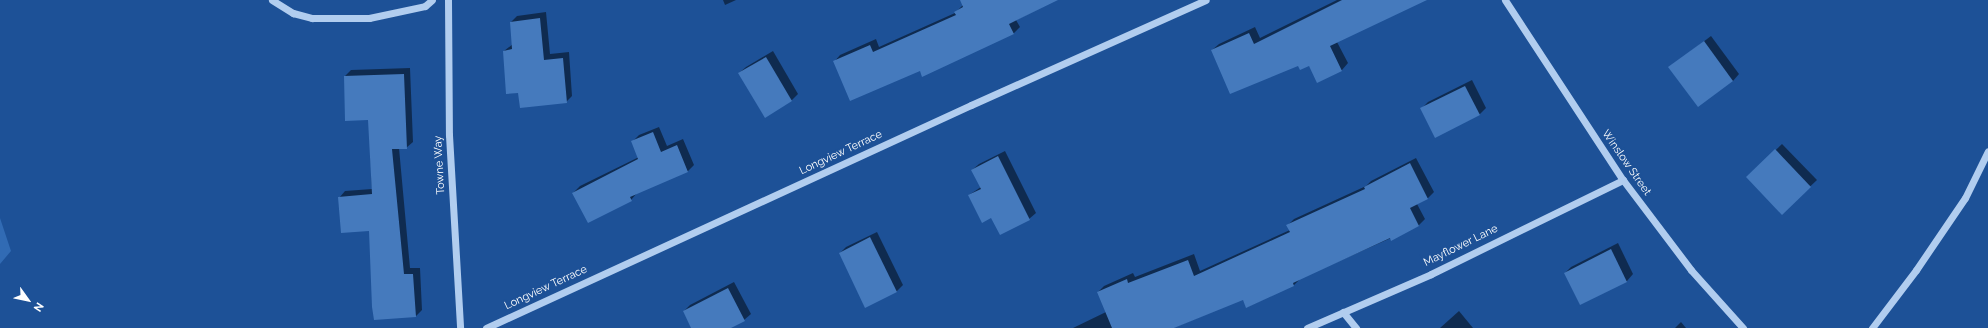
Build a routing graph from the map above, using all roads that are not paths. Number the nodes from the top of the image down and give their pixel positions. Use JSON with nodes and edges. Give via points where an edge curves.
{"nodes":[{"id":1,"x":272,"y":0,"type":"edge"},
{"id":2,"x":432,"y":0,"type":"edge"},
{"id":3,"x":448,"y":0,"type":"edge"},
{"id":4,"x":1206,"y":0,"type":"edge"},
{"id":5,"x":1505,"y":0,"type":"edge"},
{"id":6,"x":1988,"y":151,"type":"edge"},
{"id":7,"x":1623,"y":180,"type":"junction"},
{"id":8,"x":1343,"y":312,"type":"junction"},
{"id":9,"x":460,"y":328,"type":"edge"},
{"id":10,"x":486,"y":328,"type":"edge"},
{"id":11,"x":1307,"y":328,"type":"edge"},
{"id":12,"x":1356,"y":328,"type":"edge"},
{"id":13,"x":1743,"y":328,"type":"edge"},
{"id":14,"x":1872,"y":328,"type":"edge"}],
"edges":[{"from":1,"to":2,"type":"street","via":[[293,13],[312,18],[369,18],[425,6]]},
{"from":3,"to":9,"type":"street","name":"Towne Way","via":[[449,135]]},
{"from":4,"to":10,"type":"street","name":"Longview Terrace","via":[[970,105]]},
{"from":5,"to":7,"type":"street","name":"Winslow Street"},
{"from":6,"to":14,"type":"street","via":[[1965,198],[1916,270]]},
{"from":7,"to":8,"type":"street","name":"Mayflower Lane","via":[[1431,274]]},
{"from":7,"to":13,"type":"street","name":"Winslow Street","via":[[1690,270]]},
{"from":8,"to":11,"type":"street","name":"Mayflower Lane"},
{"from":8,"to":12,"type":"street"}]}
